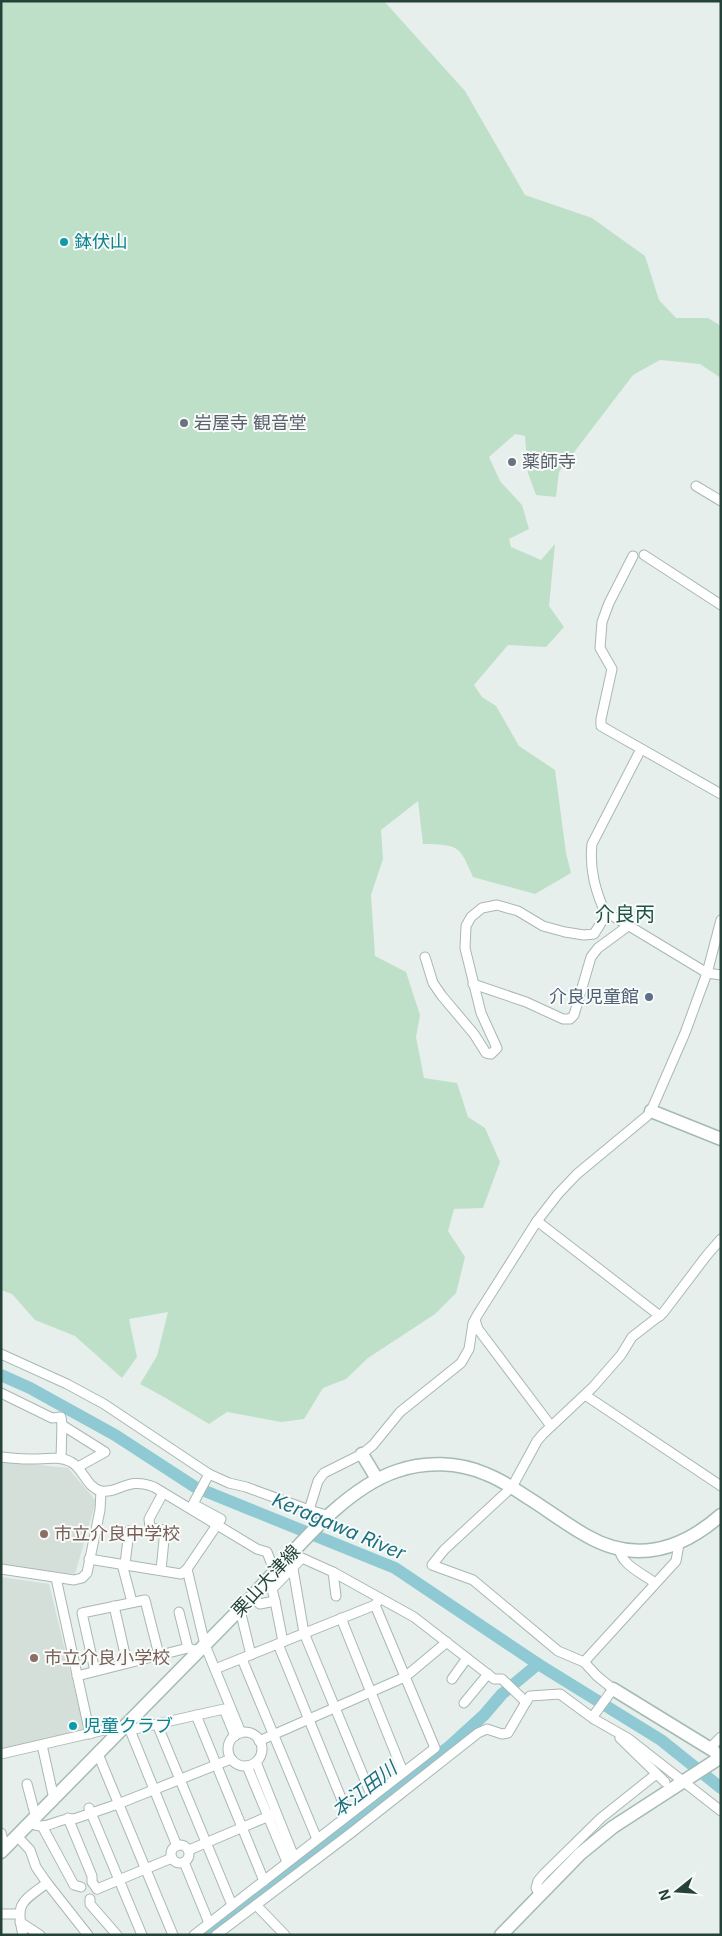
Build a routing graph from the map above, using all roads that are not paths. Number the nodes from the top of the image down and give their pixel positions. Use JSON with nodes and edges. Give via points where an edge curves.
{"nodes":[{"id":1,"x":696,"y":486,"type":"dead end"},
{"id":2,"x":721,"y":500,"type":"edge"},
{"id":3,"x":644,"y":555,"type":"dead end"},
{"id":4,"x":633,"y":556,"type":"dead end"},
{"id":5,"x":721,"y":605,"type":"edge"},
{"id":6,"x":641,"y":749,"type":"junction"},
{"id":7,"x":721,"y":794,"type":"edge"},
{"id":8,"x":607,"y":917,"type":"junction"},
{"id":9,"x":721,"y":920,"type":"edge"},
{"id":10,"x":628,"y":926,"type":"junction"},
{"id":11,"x":425,"y":957,"type":"dead end"},
{"id":12,"x":707,"y":973,"type":"junction"},
{"id":13,"x":721,"y":975,"type":"edge"},
{"id":14,"x":474,"y":984,"type":"junction"},
{"id":15,"x":651,"y":1111,"type":"junction"},
{"id":16,"x":721,"y":1139,"type":"edge"},
{"id":17,"x":536,"y":1221,"type":"junction"},
{"id":18,"x":721,"y":1240,"type":"edge"},
{"id":19,"x":660,"y":1316,"type":"junction"},
{"id":20,"x":475,"y":1320,"type":"junction"},
{"id":21,"x":1,"y":1354,"type":"edge"},
{"id":22,"x":1,"y":1393,"type":"edge"},
{"id":23,"x":585,"y":1395,"type":"junction"},
{"id":24,"x":62,"y":1425,"type":"junction"},
{"id":25,"x":552,"y":1426,"type":"junction"},
{"id":26,"x":362,"y":1454,"type":"junction"},
{"id":27,"x":1,"y":1457,"type":"edge"},
{"id":28,"x":61,"y":1458,"type":"junction"},
{"id":29,"x":78,"y":1467,"type":"junction"},
{"id":30,"x":208,"y":1477,"type":"junction"},
{"id":31,"x":377,"y":1479,"type":"junction"},
{"id":32,"x":721,"y":1486,"type":"edge"},
{"id":33,"x":154,"y":1487,"type":"junction"},
{"id":34,"x":512,"y":1487,"type":"junction"},
{"id":35,"x":101,"y":1491,"type":"junction"},
{"id":36,"x":163,"y":1493,"type":"junction"},
{"id":37,"x":195,"y":1502,"type":"junction"},
{"id":38,"x":309,"y":1510,"type":"junction"},
{"id":39,"x":721,"y":1515,"type":"edge"},
{"id":40,"x":327,"y":1518,"type":"junction"},
{"id":41,"x":217,"y":1527,"type":"junction"},
{"id":42,"x":129,"y":1531,"type":"dead end"},
{"id":43,"x":679,"y":1544,"type":"junction"},
{"id":44,"x":619,"y":1548,"type":"junction"},
{"id":45,"x":89,"y":1559,"type":"junction"},
{"id":46,"x":124,"y":1564,"type":"junction"},
{"id":47,"x":1,"y":1569,"type":"edge"},
{"id":48,"x":187,"y":1569,"type":"junction"},
{"id":49,"x":293,"y":1569,"type":"junction"},
{"id":50,"x":162,"y":1570,"type":"junction"},
{"id":51,"x":333,"y":1572,"type":"junction"},
{"id":52,"x":275,"y":1573,"type":"junction"},
{"id":53,"x":56,"y":1578,"type":"junction"},
{"id":54,"x":655,"y":1583,"type":"junction"},
{"id":55,"x":336,"y":1596,"type":"dead end"},
{"id":56,"x":252,"y":1597,"type":"junction"},
{"id":57,"x":382,"y":1598,"type":"junction"},
{"id":58,"x":275,"y":1601,"type":"junction"},
{"id":59,"x":132,"y":1602,"type":"junction"},
{"id":60,"x":375,"y":1605,"type":"junction"},
{"id":61,"x":114,"y":1606,"type":"junction"},
{"id":62,"x":240,"y":1610,"type":"junction"},
{"id":63,"x":179,"y":1612,"type":"dead end"},
{"id":64,"x":341,"y":1618,"type":"junction"},
{"id":65,"x":304,"y":1633,"type":"junction"},
{"id":66,"x":447,"y":1642,"type":"junction"},
{"id":67,"x":280,"y":1643,"type":"junction"},
{"id":68,"x":197,"y":1648,"type":"junction"},
{"id":69,"x":159,"y":1655,"type":"junction"},
{"id":70,"x":247,"y":1657,"type":"junction"},
{"id":71,"x":467,"y":1658,"type":"junction"},
{"id":72,"x":584,"y":1662,"type":"junction"},
{"id":73,"x":127,"y":1663,"type":"junction"},
{"id":74,"x":215,"y":1669,"type":"junction"},
{"id":75,"x":95,"y":1671,"type":"junction"},
{"id":76,"x":488,"y":1674,"type":"junction"},
{"id":77,"x":77,"y":1676,"type":"junction"},
{"id":78,"x":405,"y":1677,"type":"junction"},
{"id":79,"x":452,"y":1678,"type":"dead end"},
{"id":80,"x":611,"y":1691,"type":"junction"},
{"id":81,"x":372,"y":1695,"type":"junction"},
{"id":82,"x":524,"y":1700,"type":"junction"},
{"id":83,"x":464,"y":1703,"type":"dead end"},
{"id":84,"x":336,"y":1711,"type":"junction"},
{"id":85,"x":196,"y":1715,"type":"junction"},
{"id":86,"x":594,"y":1717,"type":"junction"},
{"id":87,"x":310,"y":1722,"type":"junction"},
{"id":88,"x":157,"y":1724,"type":"junction"},
{"id":89,"x":126,"y":1729,"type":"junction"},
{"id":90,"x":90,"y":1734,"type":"junction"},
{"id":91,"x":238,"y":1734,"type":"junction"},
{"id":92,"x":622,"y":1735,"type":"junction"},
{"id":93,"x":275,"y":1737,"type":"junction"},
{"id":94,"x":721,"y":1737,"type":"edge"},
{"id":95,"x":260,"y":1743,"type":"junction"},
{"id":96,"x":42,"y":1745,"type":"junction"},
{"id":97,"x":1,"y":1754,"type":"edge"},
{"id":98,"x":98,"y":1754,"type":"junction"},
{"id":99,"x":714,"y":1755,"type":"edge"},
{"id":100,"x":230,"y":1756,"type":"junction"},
{"id":101,"x":214,"y":1762,"type":"junction"},
{"id":102,"x":251,"y":1764,"type":"junction"},
{"id":103,"x":403,"y":1772,"type":"junction"},
{"id":104,"x":655,"y":1775,"type":"junction"},
{"id":105,"x":179,"y":1776,"type":"junction"},
{"id":106,"x":683,"y":1781,"type":"junction"},
{"id":107,"x":665,"y":1782,"type":"dead end"},
{"id":108,"x":27,"y":1784,"type":"dead end"},
{"id":109,"x":153,"y":1787,"type":"junction"},
{"id":110,"x":372,"y":1797,"type":"junction"},
{"id":111,"x":54,"y":1800,"type":"junction"},
{"id":112,"x":117,"y":1801,"type":"junction"},
{"id":113,"x":90,"y":1810,"type":"junction"},
{"id":114,"x":721,"y":1811,"type":"edge"},
{"id":115,"x":272,"y":1815,"type":"junction"},
{"id":116,"x":348,"y":1815,"type":"junction"},
{"id":117,"x":68,"y":1818,"type":"junction"},
{"id":118,"x":36,"y":1822,"type":"junction"},
{"id":119,"x":242,"y":1828,"type":"junction"},
{"id":120,"x":1,"y":1832,"type":"edge"},
{"id":121,"x":17,"y":1836,"type":"junction"},
{"id":122,"x":317,"y":1839,"type":"junction"},
{"id":123,"x":207,"y":1843,"type":"junction"},
{"id":124,"x":177,"y":1846,"type":"junction"},
{"id":125,"x":3,"y":1850,"type":"edge"},
{"id":126,"x":188,"y":1850,"type":"junction"},
{"id":127,"x":172,"y":1858,"type":"junction"},
{"id":128,"x":291,"y":1860,"type":"junction"},
{"id":129,"x":184,"y":1862,"type":"junction"},
{"id":130,"x":145,"y":1869,"type":"junction"},
{"id":131,"x":119,"y":1880,"type":"junction"},
{"id":132,"x":264,"y":1881,"type":"junction"},
{"id":133,"x":47,"y":1883,"type":"junction"},
{"id":134,"x":95,"y":1885,"type":"junction"},
{"id":135,"x":81,"y":1887,"type":"junction"},
{"id":136,"x":540,"y":1895,"type":"junction"},
{"id":137,"x":90,"y":1898,"type":"junction"},
{"id":138,"x":232,"y":1905,"type":"junction"},
{"id":139,"x":256,"y":1905,"type":"junction"},
{"id":140,"x":1,"y":1914,"type":"edge"},
{"id":141,"x":19,"y":1918,"type":"junction"},
{"id":142,"x":209,"y":1923,"type":"junction"},
{"id":143,"x":23,"y":1935,"type":"edge"},
{"id":144,"x":40,"y":1935,"type":"edge"},
{"id":145,"x":88,"y":1935,"type":"edge"},
{"id":146,"x":117,"y":1935,"type":"edge"},
{"id":147,"x":142,"y":1935,"type":"edge"},
{"id":148,"x":173,"y":1935,"type":"edge"},
{"id":149,"x":194,"y":1935,"type":"edge"},
{"id":150,"x":216,"y":1935,"type":"edge"},
{"id":151,"x":285,"y":1935,"type":"edge"},
{"id":152,"x":500,"y":1935,"type":"edge"}],
"edges":[{"from":1,"to":2,"type":"street"},
{"from":3,"to":5,"type":"street"},
{"from":4,"to":6,"type":"street","via":[[602,622],[600,648],[612,669],[601,726]]},
{"from":6,"to":7,"type":"street"},
{"from":6,"to":8,"type":"street","via":[[592,844],[594,879]]},
{"from":8,"to":10,"type":"street","via":[[611,915]]},
{"from":8,"to":14,"type":"street","via":[[594,934],[584,934],[543,926],[509,907],[482,908],[471,917],[464,935]]},
{"from":9,"to":12,"type":"street"},
{"from":10,"to":12,"type":"street"},
{"from":10,"to":14,"type":"street","via":[[591,957],[574,1015],[570,1019]]},
{"from":11,"to":14,"type":"street","via":[[442,996],[486,1053],[491,1054],[497,1048],[481,1013]]},
{"from":12,"to":13,"type":"street"},
{"from":12,"to":15,"type":"street"},
{"from":15,"to":16,"type":"main road"},
{"from":15,"to":17,"type":"street","via":[[577,1174]]},
{"from":17,"to":19,"type":"street"},
{"from":17,"to":20,"type":"street"},
{"from":18,"to":19,"type":"street"},
{"from":19,"to":23,"type":"street","via":[[632,1337],[621,1355]]},
{"from":20,"to":25,"type":"street","via":[[478,1329]]},
{"from":20,"to":26,"type":"street","via":[[469,1349],[461,1363],[400,1412]]},
{"from":21,"to":30,"type":"street","via":[[104,1404]]},
{"from":22,"to":24,"type":"street","via":[[52,1418],[61,1417]]},
{"from":23,"to":25,"type":"street"},
{"from":23,"to":32,"type":"street"},
{"from":24,"to":28,"type":"street"},
{"from":24,"to":29,"type":"street","via":[[105,1452]]},
{"from":25,"to":34,"type":"street","via":[[537,1441]]},
{"from":26,"to":31,"type":"main road"},
{"from":26,"to":38,"type":"street","via":[[324,1473],[318,1481]]},
{"from":27,"to":28,"type":"street"},
{"from":28,"to":29,"type":"street"},
{"from":29,"to":35,"type":"street"},
{"from":30,"to":37,"type":"street"},
{"from":30,"to":38,"type":"street"},
{"from":31,"to":34,"type":"main road","name":"栗山大津線","via":[[399,1470],[431,1464],[455,1465],[486,1473]]},
{"from":31,"to":40,"type":"main road","name":"栗山大津線"},
{"from":33,"to":35,"type":"street","via":[[138,1483]]},
{"from":33,"to":36,"type":"street"},
{"from":33,"to":37,"type":"street","via":[[157,1485]]},
{"from":34,"to":44,"type":"main road","name":"栗山大津線","via":[[588,1537]]},
{"from":34,"to":72,"type":"street","via":[[432,1565],[473,1580],[558,1651]]},
{"from":35,"to":45,"type":"street"},
{"from":36,"to":41,"type":"street"},
{"from":36,"to":50,"type":"street","via":[[148,1519],[150,1528],[165,1530]]},
{"from":37,"to":41,"type":"street","via":[[221,1519]]},
{"from":38,"to":40,"type":"street"},
{"from":39,"to":43,"type":"main road","name":"栗山大津線"},
{"from":40,"to":52,"type":"main road","name":"栗山大津線"},
{"from":41,"to":48,"type":"street"},
{"from":41,"to":52,"type":"street","via":[[267,1552]]},
{"from":42,"to":46,"type":"street"},
{"from":43,"to":44,"type":"main road","name":"栗山大津線","via":[[657,1550]]},
{"from":43,"to":54,"type":"street","via":[[676,1561]]},
{"from":44,"to":54,"type":"street","via":[[624,1561]]},
{"from":45,"to":46,"type":"street"},
{"from":45,"to":53,"type":"street","via":[[87,1573],[82,1578]]},
{"from":46,"to":50,"type":"street"},
{"from":46,"to":59,"type":"street"},
{"from":47,"to":53,"type":"street"},
{"from":48,"to":50,"type":"street","via":[[181,1574]]},
{"from":48,"to":68,"type":"street"},
{"from":49,"to":51,"type":"street","via":[[302,1558]]},
{"from":49,"to":58,"type":"street","via":[[272,1589]]},
{"from":49,"to":65,"type":"street"},
{"from":51,"to":55,"type":"street"},
{"from":51,"to":57,"type":"street"},
{"from":52,"to":56,"type":"main road","name":"栗山大津線"},
{"from":53,"to":77,"type":"street"},
{"from":54,"to":72,"type":"street"},
{"from":56,"to":58,"type":"street","via":[[260,1604]]},
{"from":56,"to":62,"type":"main road","name":"栗山大津線"},
{"from":57,"to":60,"type":"street"},
{"from":57,"to":66,"type":"street"},
{"from":58,"to":67,"type":"street"},
{"from":59,"to":61,"type":"street"},
{"from":59,"to":69,"type":"street","via":[[145,1600]]},
{"from":60,"to":64,"type":"street"},
{"from":60,"to":78,"type":"street"},
{"from":61,"to":73,"type":"street"},
{"from":61,"to":75,"type":"street","via":[[82,1613]]},
{"from":62,"to":68,"type":"main road","name":"栗山大津線"},
{"from":62,"to":70,"type":"street"},
{"from":63,"to":68,"type":"street"},
{"from":64,"to":65,"type":"street"},
{"from":64,"to":81,"type":"street"},
{"from":65,"to":67,"type":"street"},
{"from":65,"to":84,"type":"street"},
{"from":66,"to":71,"type":"street"},
{"from":66,"to":78,"type":"street"},
{"from":67,"to":70,"type":"street"},
{"from":67,"to":87,"type":"street"},
{"from":68,"to":69,"type":"street"},
{"from":68,"to":74,"type":"street"},
{"from":68,"to":89,"type":"main road","name":"栗山大津線"},
{"from":69,"to":73,"type":"street"},
{"from":70,"to":74,"type":"street"},
{"from":70,"to":93,"type":"street"},
{"from":71,"to":76,"type":"street"},
{"from":71,"to":79,"type":"street"},
{"from":72,"to":80,"type":"street"},
{"from":73,"to":75,"type":"street"},
{"from":74,"to":91,"type":"street"},
{"from":75,"to":77,"type":"street"},
{"from":76,"to":82,"type":"street","via":[[494,1679],[502,1679]]},
{"from":76,"to":83,"type":"street"},
{"from":77,"to":90,"type":"street"},
{"from":78,"to":81,"type":"street","via":[[401,1685]]},
{"from":78,"to":103,"type":"street","via":[[435,1748]]},
{"from":80,"to":86,"type":"street"},
{"from":80,"to":99,"type":"main road"},
{"from":81,"to":84,"type":"street"},
{"from":81,"to":103,"type":"street"},
{"from":82,"to":86,"type":"street","via":[[530,1696],[560,1694]]},
{"from":82,"to":139,"type":"street","via":[[508,1733],[486,1729],[478,1733]]},
{"from":84,"to":87,"type":"street"},
{"from":84,"to":110,"type":"street"},
{"from":85,"to":88,"type":"street"},
{"from":85,"to":91,"type":"street","via":[[224,1709]]},
{"from":85,"to":101,"type":"street"},
{"from":86,"to":92,"type":"street"},
{"from":87,"to":93,"type":"street"},
{"from":87,"to":116,"type":"street"},
{"from":88,"to":89,"type":"street"},
{"from":88,"to":105,"type":"street"},
{"from":89,"to":90,"type":"street","via":[[113,1728]]},
{"from":89,"to":98,"type":"main road","name":"栗山大津線"},
{"from":89,"to":109,"type":"street"},
{"from":90,"to":96,"type":"street"},
{"from":91,"to":95,"type":"street","via":[[252,1734]]},
{"from":91,"to":100,"type":"street","via":[[229,1744]]},
{"from":92,"to":104,"type":"street","via":[[620,1738]]},
{"from":92,"to":106,"type":"street"},
{"from":93,"to":95,"type":"street"},
{"from":93,"to":122,"type":"street"},
{"from":94,"to":99,"type":"street"},
{"from":95,"to":102,"type":"street","via":[[261,1754]]},
{"from":96,"to":97,"type":"street"},
{"from":96,"to":111,"type":"street"},
{"from":98,"to":111,"type":"main road","name":"栗山大津線"},
{"from":98,"to":112,"type":"street"},
{"from":99,"to":106,"type":"main road"},
{"from":100,"to":101,"type":"street"},
{"from":100,"to":102,"type":"street","via":[[238,1764]]},
{"from":101,"to":105,"type":"street"},
{"from":101,"to":119,"type":"street"},
{"from":102,"to":115,"type":"street"},
{"from":103,"to":110,"type":"street"},
{"from":104,"to":107,"type":"street"},
{"from":104,"to":136,"type":"street","via":[[601,1818],[544,1874],[536,1888]]},
{"from":105,"to":109,"type":"street"},
{"from":105,"to":123,"type":"street"},
{"from":106,"to":114,"type":"street"},
{"from":106,"to":136,"type":"main road","via":[[580,1854]]},
{"from":108,"to":118,"type":"street"},
{"from":109,"to":112,"type":"street"},
{"from":109,"to":124,"type":"street"},
{"from":110,"to":116,"type":"street"},
{"from":111,"to":118,"type":"main road","name":"栗山大津線"},
{"from":112,"to":113,"type":"street"},
{"from":112,"to":130,"type":"street"},
{"from":113,"to":117,"type":"street","via":[[74,1819]]},
{"from":113,"to":131,"type":"street"},
{"from":115,"to":119,"type":"street"},
{"from":115,"to":128,"type":"street"},
{"from":116,"to":122,"type":"street"},
{"from":117,"to":118,"type":"street"},
{"from":117,"to":134,"type":"street"},
{"from":118,"to":121,"type":"main road","name":"栗山大津線"},
{"from":118,"to":135,"type":"street","via":[[74,1885]]},
{"from":119,"to":123,"type":"street"},
{"from":119,"to":132,"type":"street"},
{"from":120,"to":125,"type":"street"},
{"from":121,"to":125,"type":"main road","name":"栗山大津線"},
{"from":121,"to":133,"type":"street","via":[[30,1850]]},
{"from":122,"to":128,"type":"street"},
{"from":123,"to":126,"type":"street"},
{"from":123,"to":138,"type":"street"},
{"from":124,"to":126,"type":"street","via":[[185,1846]]},
{"from":124,"to":127,"type":"street","via":[[172,1851]]},
{"from":126,"to":129,"type":"street","via":[[188,1858]]},
{"from":127,"to":129,"type":"street","via":[[179,1863]]},
{"from":127,"to":130,"type":"street"},
{"from":128,"to":132,"type":"street"},
{"from":129,"to":142,"type":"street"},
{"from":130,"to":131,"type":"street"},
{"from":130,"to":148,"type":"street"},
{"from":131,"to":134,"type":"street"},
{"from":131,"to":147,"type":"street"},
{"from":132,"to":138,"type":"street"},
{"from":133,"to":141,"type":"street","via":[[22,1902]]},
{"from":133,"to":145,"type":"street"},
{"from":134,"to":135,"type":"street","via":[[84,1883]]},
{"from":134,"to":137,"type":"street","via":[[95,1896]]},
{"from":135,"to":137,"type":"street","via":[[82,1896]]},
{"from":136,"to":152,"type":"main road"},
{"from":137,"to":146,"type":"street","via":[[90,1904]]},
{"from":138,"to":142,"type":"street"},
{"from":139,"to":150,"type":"street"},
{"from":139,"to":151,"type":"street"},
{"from":140,"to":141,"type":"street"},
{"from":141,"to":143,"type":"street"},
{"from":141,"to":144,"type":"street"},
{"from":142,"to":149,"type":"street"}]}
